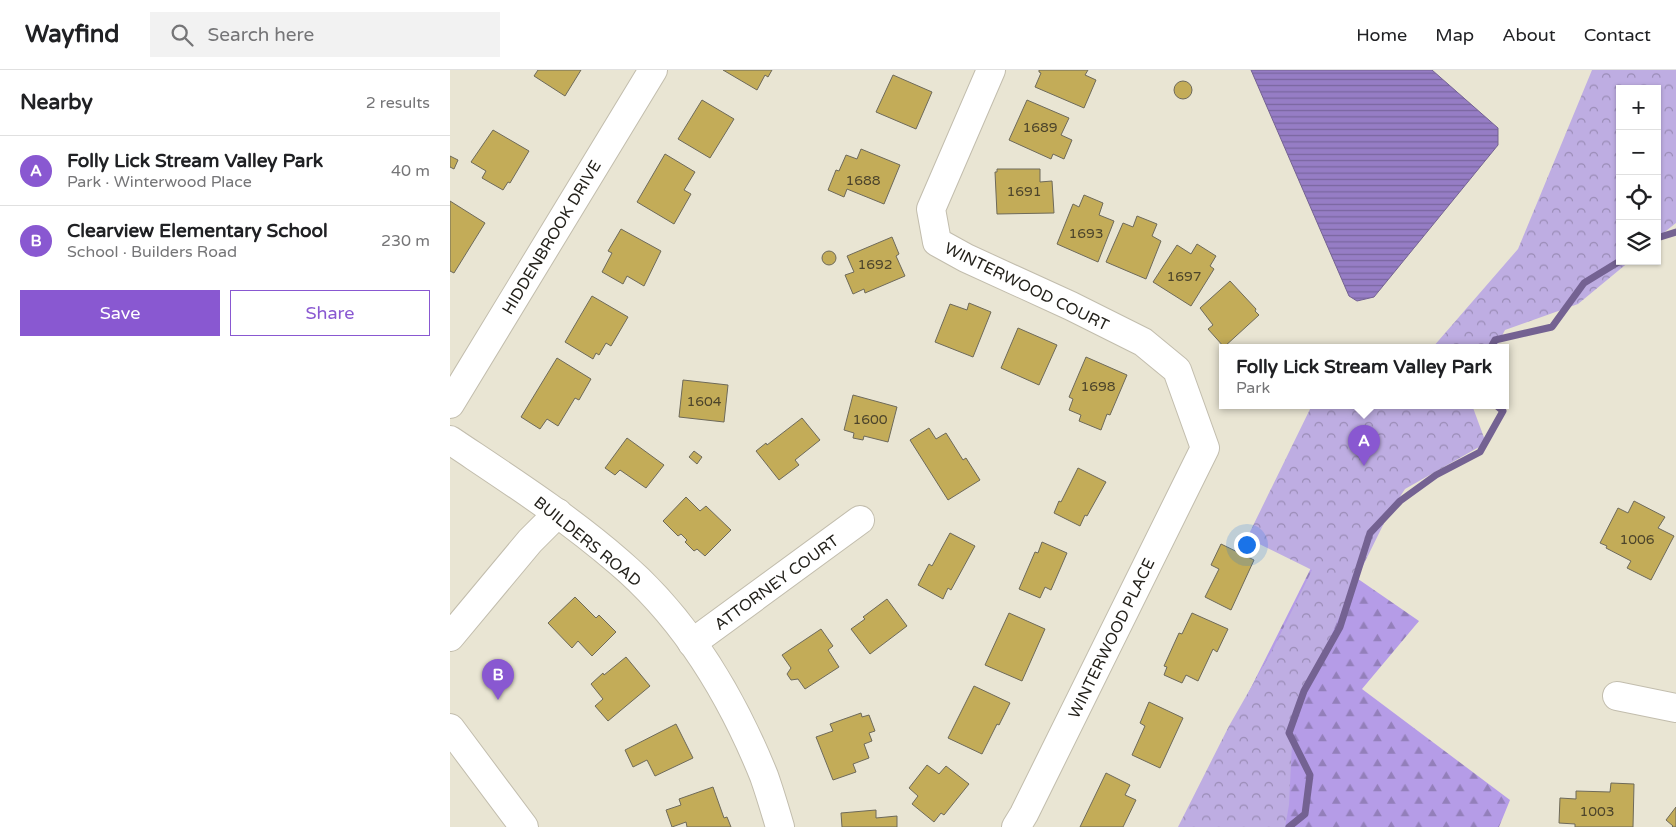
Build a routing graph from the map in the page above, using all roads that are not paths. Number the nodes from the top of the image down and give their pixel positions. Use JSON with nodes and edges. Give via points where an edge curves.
{"nodes":[{"id":1,"x":653,"y":70,"type":"edge"},
{"id":2,"x":991,"y":70,"type":"edge"},
{"id":3,"x":450,"y":404,"type":"edge"},
{"id":4,"x":450,"y":440,"type":"edge"},
{"id":5,"x":1205,"y":448,"type":"joint"},
{"id":6,"x":558,"y":513,"type":"junction"},
{"id":7,"x":860,"y":520,"type":"dead end"},
{"id":8,"x":450,"y":638,"type":"edge"},
{"id":9,"x":692,"y":643,"type":"junction"},
{"id":10,"x":1617,"y":696,"type":"dead end"},
{"id":11,"x":1676,"y":708,"type":"edge"},
{"id":12,"x":450,"y":728,"type":"edge"},
{"id":13,"x":524,"y":827,"type":"edge"},
{"id":14,"x":780,"y":827,"type":"edge"},
{"id":15,"x":1016,"y":827,"type":"edge"}],
"edges":[{"from":1,"to":3,"type":"street","name":"HIDDENBROOK DRIVE"},
{"from":2,"to":5,"type":"street","name":"WINTERWOOD COURT","via":[[930,208],[937,242],[1143,342],[1176,370]]},
{"from":4,"to":6,"type":"street","name":"BUILDERS ROAD"},
{"from":5,"to":15,"type":"street","name":"WINTERWOOD PLACE"},
{"from":6,"to":8,"type":"street","via":[[530,541]]},
{"from":6,"to":9,"type":"street","name":"BUILDERS ROAD","via":[[620,563],[660,602]]},
{"from":7,"to":9,"type":"street","name":"ATTORNEY COURT"},
{"from":9,"to":14,"type":"street","name":"BUILDERS ROAD","via":[[742,725]]},
{"from":10,"to":11,"type":"street"},
{"from":12,"to":13,"type":"street"}]}
